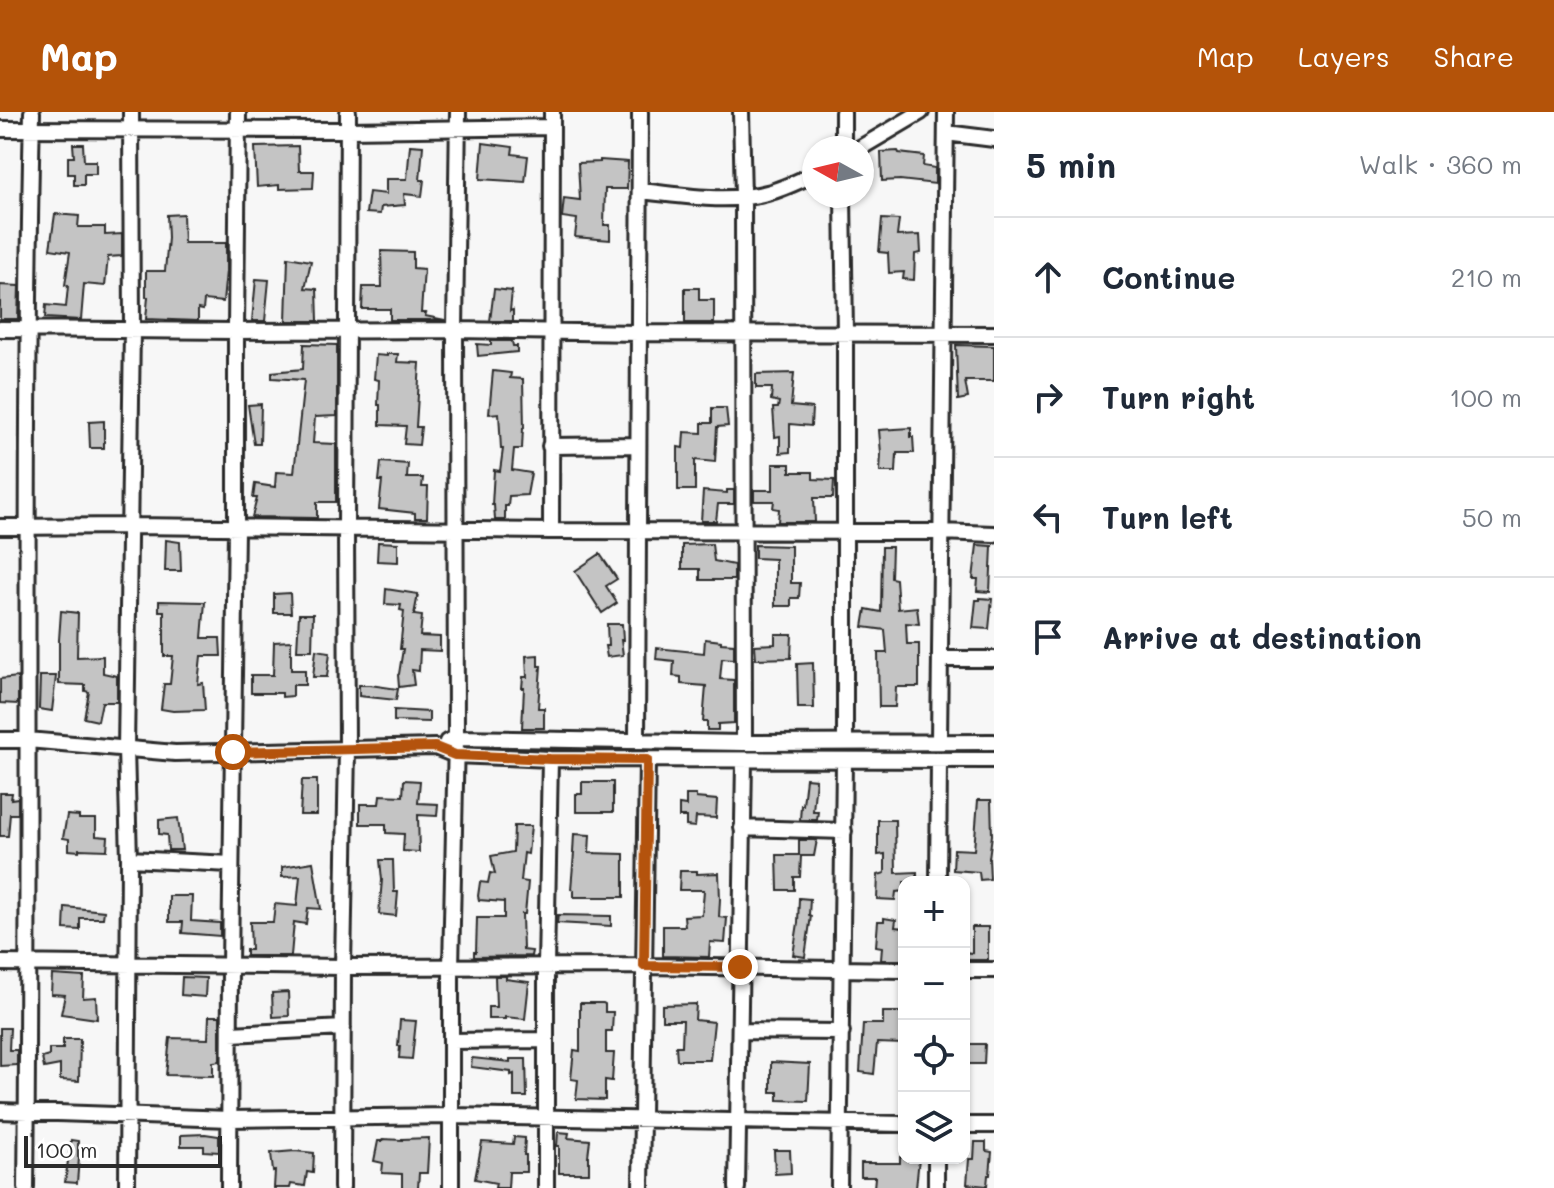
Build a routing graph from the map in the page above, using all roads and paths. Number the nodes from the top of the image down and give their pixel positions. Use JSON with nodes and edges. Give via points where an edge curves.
{"nodes":[{"id":1,"x":32,"y":112,"type":"edge"},
{"id":2,"x":131,"y":112,"type":"edge"},
{"id":3,"x":238,"y":112,"type":"edge"},
{"id":4,"x":348,"y":112,"type":"edge"},
{"id":5,"x":458,"y":112,"type":"edge"},
{"id":6,"x":640,"y":112,"type":"edge"},
{"id":7,"x":741,"y":112,"type":"edge"},
{"id":8,"x":843,"y":112,"type":"edge"},
{"id":9,"x":921,"y":112,"type":"edge"},
{"id":10,"x":946,"y":112,"type":"edge"},
{"id":11,"x":552,"y":120,"type":"edge"},
{"id":12,"x":458,"y":128,"type":"junction"},
{"id":13,"x":0,"y":129,"type":"edge"},
{"id":14,"x":32,"y":129,"type":"junction"},
{"id":15,"x":131,"y":129,"type":"junction"},
{"id":16,"x":238,"y":130,"type":"junction"},
{"id":17,"x":348,"y":130,"type":"junction"},
{"id":18,"x":946,"y":133,"type":"junction"},
{"id":19,"x":843,"y":136,"type":"edge"},
{"id":20,"x":994,"y":139,"type":"edge"},
{"id":21,"x":874,"y":140,"type":"edge"},
{"id":22,"x":802,"y":179,"type":"edge"},
{"id":23,"x":640,"y":191,"type":"junction"},
{"id":24,"x":743,"y":197,"type":"junction"},
{"id":25,"x":843,"y":208,"type":"edge"},
{"id":26,"x":0,"y":329,"type":"edge"},
{"id":27,"x":28,"y":329,"type":"junction"},
{"id":28,"x":132,"y":330,"type":"junction"},
{"id":29,"x":347,"y":330,"type":"junction"},
{"id":30,"x":455,"y":330,"type":"junction"},
{"id":31,"x":236,"y":331,"type":"junction"},
{"id":32,"x":550,"y":331,"type":"junction"},
{"id":33,"x":638,"y":333,"type":"junction"},
{"id":34,"x":743,"y":333,"type":"junction"},
{"id":35,"x":845,"y":333,"type":"junction"},
{"id":36,"x":943,"y":334,"type":"junction"},
{"id":37,"x":994,"y":334,"type":"edge"},
{"id":38,"x":638,"y":445,"type":"junction"},
{"id":39,"x":550,"y":446,"type":"junction"},
{"id":40,"x":130,"y":526,"type":"junction"},
{"id":41,"x":0,"y":527,"type":"edge"},
{"id":42,"x":29,"y":527,"type":"junction"},
{"id":43,"x":236,"y":528,"type":"junction"},
{"id":44,"x":346,"y":529,"type":"junction"},
{"id":45,"x":455,"y":530,"type":"junction"},
{"id":46,"x":742,"y":530,"type":"junction"},
{"id":47,"x":551,"y":531,"type":"junction"},
{"id":48,"x":638,"y":532,"type":"junction"},
{"id":49,"x":844,"y":532,"type":"junction"},
{"id":50,"x":940,"y":532,"type":"junction"},
{"id":51,"x":994,"y":534,"type":"edge"},
{"id":52,"x":940,"y":659,"type":"junction"},
{"id":53,"x":994,"y":659,"type":"edge"},
{"id":54,"x":456,"y":738,"type":"junction"},
{"id":55,"x":0,"y":740,"type":"edge"},
{"id":56,"x":28,"y":740,"type":"junction"},
{"id":57,"x":637,"y":741,"type":"junction"},
{"id":58,"x":845,"y":742,"type":"junction"},
{"id":59,"x":939,"y":742,"type":"junction"},
{"id":60,"x":994,"y":742,"type":"edge"},
{"id":61,"x":744,"y":743,"type":"junction"},
{"id":62,"x":435,"y":747,"type":"junction"},
{"id":63,"x":126,"y":749,"type":"junction"},
{"id":64,"x":347,"y":749,"type":"junction"},
{"id":65,"x":233,"y":752,"type":"junction"},
{"id":66,"x":455,"y":755,"type":"junction"},
{"id":67,"x":550,"y":759,"type":"junction"},
{"id":68,"x":647,"y":760,"type":"junction"},
{"id":69,"x":844,"y":760,"type":"junction"},
{"id":70,"x":994,"y":760,"type":"edge"},
{"id":71,"x":744,"y":761,"type":"junction"},
{"id":72,"x":939,"y":761,"type":"junction"},
{"id":73,"x":742,"y":828,"type":"junction"},
{"id":74,"x":844,"y":831,"type":"junction"},
{"id":75,"x":129,"y":859,"type":"junction"},
{"id":76,"x":231,"y":864,"type":"junction"},
{"id":77,"x":938,"y":876,"type":"edge"},
{"id":78,"x":0,"y":963,"type":"edge"},
{"id":79,"x":29,"y":963,"type":"junction"},
{"id":80,"x":128,"y":965,"type":"junction"},
{"id":81,"x":230,"y":965,"type":"junction"},
{"id":82,"x":546,"y":966,"type":"junction"},
{"id":83,"x":644,"y":966,"type":"junction"},
{"id":84,"x":343,"y":967,"type":"junction"},
{"id":85,"x":451,"y":967,"type":"junction"},
{"id":86,"x":740,"y":967,"type":"junction"},
{"id":87,"x":843,"y":969,"type":"junction"},
{"id":88,"x":898,"y":970,"type":"edge"},
{"id":89,"x":970,"y":970,"type":"edge"},
{"id":90,"x":994,"y":970,"type":"edge"},
{"id":91,"x":343,"y":1028,"type":"junction"},
{"id":92,"x":740,"y":1031,"type":"junction"},
{"id":93,"x":842,"y":1032,"type":"junction"},
{"id":94,"x":231,"y":1034,"type":"junction"},
{"id":95,"x":546,"y":1040,"type":"junction"},
{"id":96,"x":451,"y":1041,"type":"junction"},
{"id":97,"x":0,"y":1111,"type":"edge"},
{"id":98,"x":27,"y":1111,"type":"junction"},
{"id":99,"x":128,"y":1116,"type":"junction"},
{"id":100,"x":451,"y":1116,"type":"junction"},
{"id":101,"x":545,"y":1117,"type":"junction"},
{"id":102,"x":343,"y":1118,"type":"junction"},
{"id":103,"x":230,"y":1119,"type":"junction"},
{"id":104,"x":642,"y":1119,"type":"junction"},
{"id":105,"x":739,"y":1120,"type":"junction"},
{"id":106,"x":841,"y":1122,"type":"junction"},
{"id":107,"x":898,"y":1124,"type":"edge"},
{"id":108,"x":970,"y":1125,"type":"edge"},
{"id":109,"x":994,"y":1125,"type":"edge"},
{"id":110,"x":936,"y":1164,"type":"edge"},
{"id":111,"x":26,"y":1188,"type":"edge"},
{"id":112,"x":127,"y":1188,"type":"edge"},
{"id":113,"x":229,"y":1188,"type":"edge"},
{"id":114,"x":342,"y":1188,"type":"edge"},
{"id":115,"x":451,"y":1188,"type":"edge"},
{"id":116,"x":546,"y":1188,"type":"edge"},
{"id":117,"x":641,"y":1188,"type":"edge"},
{"id":118,"x":737,"y":1188,"type":"edge"},
{"id":119,"x":839,"y":1188,"type":"edge"},
{"id":120,"x":936,"y":1188,"type":"edge"}],
"edges":[{"from":1,"to":14,"type":"street"},
{"from":2,"to":15,"type":"street"},
{"from":3,"to":16,"type":"street"},
{"from":4,"to":17,"type":"street"},
{"from":5,"to":12,"type":"street"},
{"from":6,"to":23,"type":"street"},
{"from":7,"to":24,"type":"street"},
{"from":8,"to":19,"type":"street"},
{"from":9,"to":21,"type":"street"},
{"from":10,"to":18,"type":"street"},
{"from":11,"to":12,"type":"street"},
{"from":11,"to":32,"type":"street"},
{"from":12,"to":17,"type":"street"},
{"from":12,"to":30,"type":"street"},
{"from":13,"to":14,"type":"street"},
{"from":14,"to":15,"type":"street"},
{"from":14,"to":27,"type":"street"},
{"from":15,"to":16,"type":"street"},
{"from":15,"to":28,"type":"street"},
{"from":16,"to":17,"type":"street"},
{"from":16,"to":31,"type":"street"},
{"from":17,"to":29,"type":"street"},
{"from":18,"to":20,"type":"street"},
{"from":18,"to":36,"type":"street"},
{"from":22,"to":24,"type":"street"},
{"from":23,"to":24,"type":"street"},
{"from":23,"to":33,"type":"street"},
{"from":24,"to":34,"type":"street"},
{"from":25,"to":35,"type":"street"},
{"from":26,"to":27,"type":"street"},
{"from":27,"to":28,"type":"street"},
{"from":27,"to":42,"type":"street"},
{"from":28,"to":31,"type":"street"},
{"from":28,"to":40,"type":"street"},
{"from":29,"to":30,"type":"street"},
{"from":29,"to":31,"type":"street"},
{"from":29,"to":44,"type":"street"},
{"from":30,"to":32,"type":"street"},
{"from":30,"to":45,"type":"street"},
{"from":31,"to":43,"type":"street"},
{"from":32,"to":33,"type":"street"},
{"from":32,"to":39,"type":"street"},
{"from":33,"to":34,"type":"street"},
{"from":33,"to":38,"type":"street"},
{"from":34,"to":35,"type":"street"},
{"from":34,"to":46,"type":"street"},
{"from":35,"to":36,"type":"street"},
{"from":35,"to":49,"type":"street"},
{"from":36,"to":37,"type":"street"},
{"from":36,"to":50,"type":"street"},
{"from":38,"to":39,"type":"street"},
{"from":38,"to":48,"type":"street"},
{"from":39,"to":47,"type":"street"},
{"from":40,"to":42,"type":"street"},
{"from":40,"to":43,"type":"street"},
{"from":40,"to":63,"type":"street"},
{"from":41,"to":42,"type":"street"},
{"from":42,"to":56,"type":"street"},
{"from":43,"to":44,"type":"street"},
{"from":43,"to":65,"type":"street"},
{"from":44,"to":45,"type":"street"},
{"from":44,"to":64,"type":"street"},
{"from":45,"to":47,"type":"street"},
{"from":45,"to":54,"type":"street"},
{"from":46,"to":48,"type":"street"},
{"from":46,"to":49,"type":"street"},
{"from":46,"to":61,"type":"street"},
{"from":47,"to":48,"type":"street"},
{"from":48,"to":57,"type":"street"},
{"from":49,"to":50,"type":"street"},
{"from":49,"to":58,"type":"street"},
{"from":50,"to":51,"type":"street"},
{"from":50,"to":52,"type":"street"},
{"from":52,"to":53,"type":"street"},
{"from":52,"to":59,"type":"street"},
{"from":54,"to":57,"type":"street"},
{"from":54,"to":62,"type":"street"},
{"from":54,"to":66,"type":"street"},
{"from":55,"to":56,"type":"street"},
{"from":56,"to":63,"type":"street"},
{"from":56,"to":79,"type":"street"},
{"from":57,"to":61,"type":"street"},
{"from":58,"to":59,"type":"street"},
{"from":58,"to":61,"type":"street"},
{"from":59,"to":60,"type":"street"},
{"from":62,"to":64,"type":"street"},
{"from":62,"to":66,"type":"street"},
{"from":63,"to":65,"type":"street"},
{"from":63,"to":75,"type":"street"},
{"from":64,"to":65,"type":"street"},
{"from":64,"to":84,"type":"street"},
{"from":65,"to":76,"type":"street"},
{"from":66,"to":67,"type":"street"},
{"from":66,"to":85,"type":"street"},
{"from":67,"to":68,"type":"street"},
{"from":67,"to":82,"type":"street"},
{"from":68,"to":71,"type":"street"},
{"from":68,"to":83,"type":"street"},
{"from":69,"to":71,"type":"street"},
{"from":69,"to":72,"type":"street"},
{"from":69,"to":74,"type":"street"},
{"from":70,"to":72,"type":"street"},
{"from":71,"to":73,"type":"street"},
{"from":72,"to":77,"type":"street"},
{"from":73,"to":74,"type":"street"},
{"from":73,"to":86,"type":"street"},
{"from":74,"to":87,"type":"street"},
{"from":75,"to":76,"type":"street"},
{"from":75,"to":80,"type":"street"},
{"from":76,"to":81,"type":"street"},
{"from":78,"to":79,"type":"street"},
{"from":79,"to":80,"type":"street"},
{"from":79,"to":98,"type":"street"},
{"from":80,"to":81,"type":"street"},
{"from":80,"to":99,"type":"street"},
{"from":81,"to":84,"type":"street"},
{"from":81,"to":94,"type":"street"},
{"from":82,"to":83,"type":"street"},
{"from":82,"to":85,"type":"street"},
{"from":82,"to":95,"type":"street"},
{"from":83,"to":86,"type":"street"},
{"from":83,"to":104,"type":"street"},
{"from":84,"to":85,"type":"street"},
{"from":84,"to":91,"type":"street"},
{"from":85,"to":96,"type":"street"},
{"from":86,"to":87,"type":"street"},
{"from":86,"to":92,"type":"street"},
{"from":87,"to":88,"type":"street"},
{"from":87,"to":93,"type":"street"},
{"from":89,"to":90,"type":"street"},
{"from":91,"to":94,"type":"street"},
{"from":91,"to":102,"type":"street"},
{"from":92,"to":93,"type":"street"},
{"from":92,"to":105,"type":"street"},
{"from":93,"to":106,"type":"street"},
{"from":94,"to":103,"type":"street"},
{"from":95,"to":96,"type":"street"},
{"from":95,"to":101,"type":"street"},
{"from":96,"to":100,"type":"street"},
{"from":97,"to":98,"type":"street"},
{"from":98,"to":99,"type":"street"},
{"from":98,"to":111,"type":"street"},
{"from":99,"to":103,"type":"street"},
{"from":99,"to":112,"type":"street"},
{"from":100,"to":101,"type":"street"},
{"from":100,"to":102,"type":"street"},
{"from":100,"to":115,"type":"street"},
{"from":101,"to":104,"type":"street"},
{"from":101,"to":116,"type":"street"},
{"from":102,"to":103,"type":"street"},
{"from":102,"to":114,"type":"street"},
{"from":103,"to":113,"type":"street"},
{"from":104,"to":105,"type":"street"},
{"from":104,"to":117,"type":"street"},
{"from":105,"to":106,"type":"street"},
{"from":105,"to":118,"type":"street"},
{"from":106,"to":107,"type":"street"},
{"from":106,"to":119,"type":"street"},
{"from":108,"to":109,"type":"street"},
{"from":110,"to":120,"type":"street"}]}
